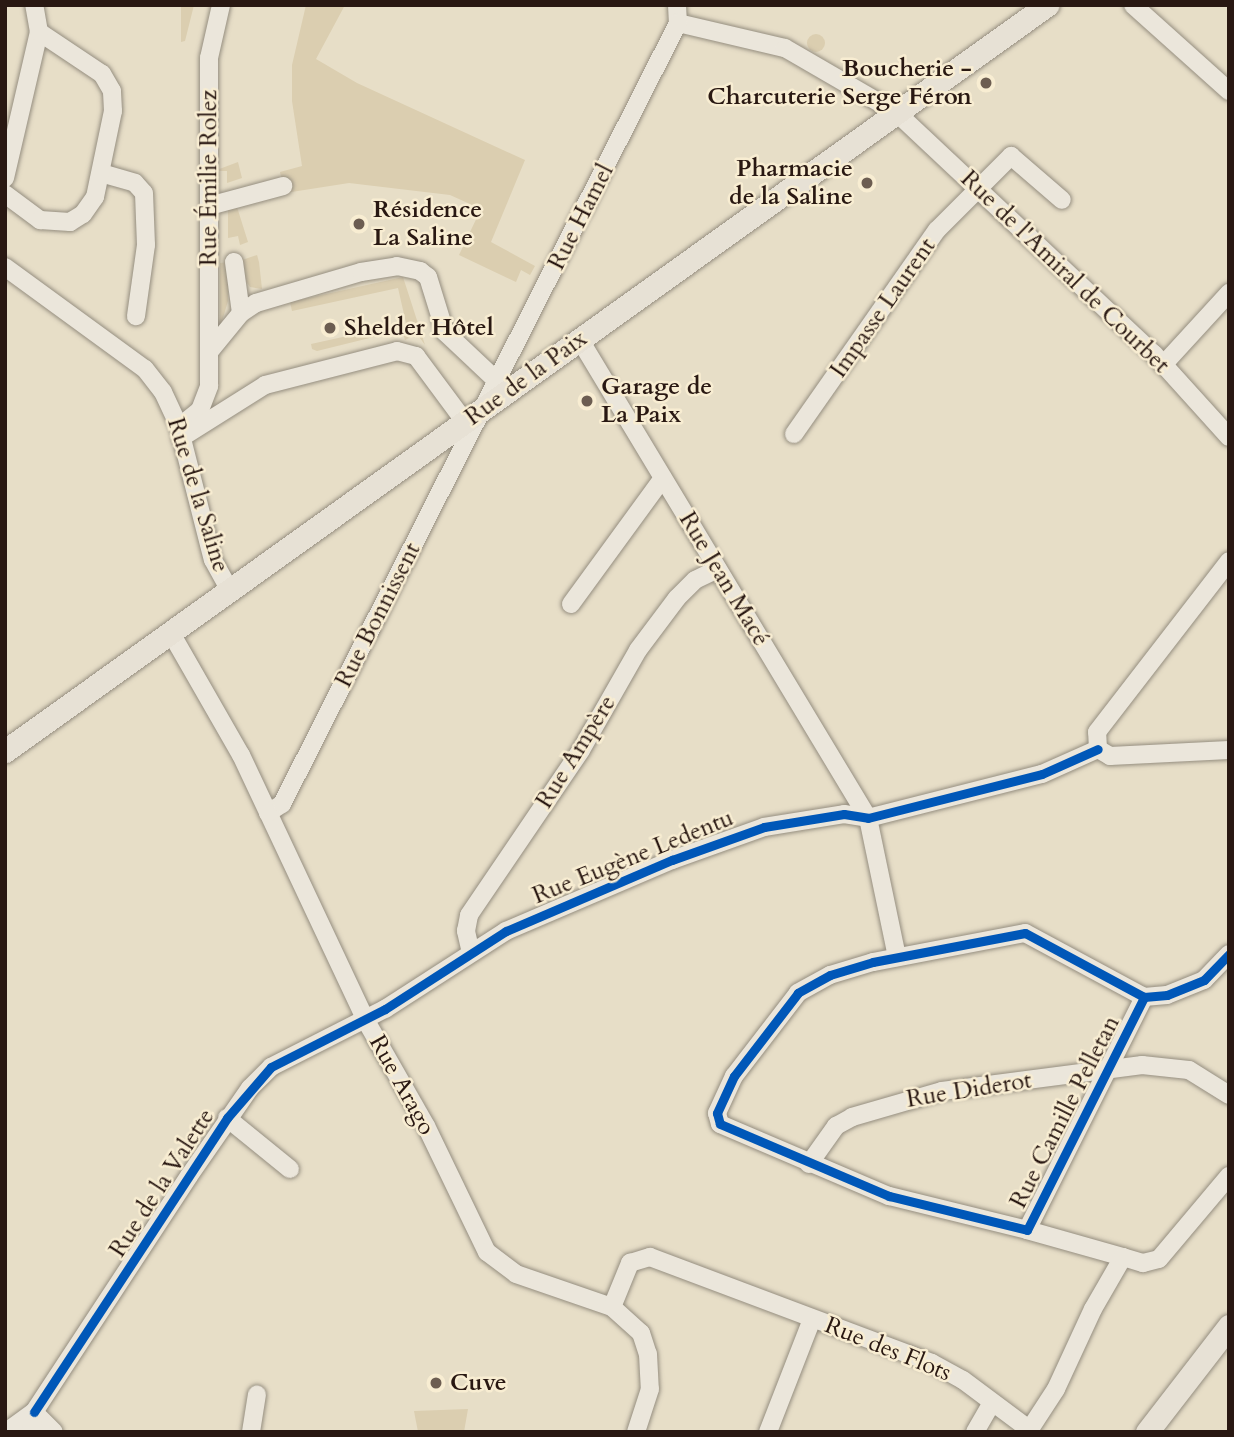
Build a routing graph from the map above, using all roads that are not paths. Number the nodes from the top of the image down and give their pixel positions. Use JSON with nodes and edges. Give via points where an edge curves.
{"nodes":[{"id":1,"x":34,"y":5,"type":"edge"},
{"id":2,"x":221,"y":5,"type":"edge"},
{"id":3,"x":1047,"y":5,"type":"edge"},
{"id":4,"x":1133,"y":5,"type":"edge"},
{"id":5,"x":678,"y":14,"type":"edge"},
{"id":6,"x":39,"y":32,"type":"junction"},
{"id":7,"x":1229,"y":91,"type":"edge"},
{"id":8,"x":897,"y":113,"type":"junction"},
{"id":9,"x":100,"y":173,"type":"junction"},
{"id":10,"x":5,"y":178,"type":"edge"},
{"id":11,"x":283,"y":186,"type":"dead end"},
{"id":12,"x":978,"y":189,"type":"junction"},
{"id":13,"x":5,"y":194,"type":"edge"},
{"id":14,"x":1062,"y":200,"type":"dead end"},
{"id":15,"x":209,"y":206,"type":"junction"},
{"id":16,"x":209,"y":256,"type":"junction"},
{"id":17,"x":5,"y":267,"type":"edge"},
{"id":18,"x":1229,"y":293,"type":"edge"},
{"id":19,"x":241,"y":313,"type":"junction"},
{"id":20,"x":136,"y":316,"type":"dead end"},
{"id":21,"x":580,"y":340,"type":"junction"},
{"id":22,"x":209,"y":352,"type":"junction"},
{"id":23,"x":1163,"y":365,"type":"junction"},
{"id":24,"x":497,"y":381,"type":"junction"},
{"id":25,"x":473,"y":416,"type":"junction"},
{"id":26,"x":180,"y":433,"type":"junction"},
{"id":27,"x":794,"y":434,"type":"dead end"},
{"id":28,"x":1229,"y":437,"type":"edge"},
{"id":29,"x":663,"y":478,"type":"junction"},
{"id":30,"x":1229,"y":561,"type":"edge"},
{"id":31,"x":718,"y":569,"type":"junction"},
{"id":32,"x":230,"y":591,"type":"junction"},
{"id":33,"x":571,"y":604,"type":"dead end"},
{"id":34,"x":170,"y":633,"type":"junction"},
{"id":35,"x":1098,"y":749,"type":"junction"},
{"id":36,"x":1229,"y":750,"type":"edge"},
{"id":37,"x":5,"y":751,"type":"edge"},
{"id":38,"x":268,"y":813,"type":"junction"},
{"id":39,"x":868,"y":818,"type":"junction"},
{"id":40,"x":471,"y":953,"type":"junction"},
{"id":41,"x":1229,"y":954,"type":"edge"},
{"id":42,"x":897,"y":957,"type":"junction"},
{"id":43,"x":1144,"y":996,"type":"junction"},
{"id":44,"x":365,"y":1019,"type":"junction"},
{"id":45,"x":1110,"y":1068,"type":"junction"},
{"id":46,"x":1229,"y":1095,"type":"edge"},
{"id":47,"x":227,"y":1118,"type":"junction"},
{"id":48,"x":809,"y":1164,"type":"junction"},
{"id":49,"x":290,"y":1169,"type":"dead end"},
{"id":50,"x":1229,"y":1176,"type":"edge"},
{"id":51,"x":1027,"y":1230,"type":"junction"},
{"id":52,"x":1123,"y":1257,"type":"junction"},
{"id":53,"x":612,"y":1307,"type":"junction"},
{"id":54,"x":813,"y":1319,"type":"junction"},
{"id":55,"x":1229,"y":1326,"type":"edge"},
{"id":56,"x":257,"y":1394,"type":"dead end"},
{"id":57,"x":992,"y":1404,"type":"junction"},
{"id":58,"x":34,"y":1412,"type":"junction"},
{"id":59,"x":1029,"y":1431,"type":"edge"},
{"id":60,"x":6,"y":1432,"type":"edge"},
{"id":61,"x":31,"y":1432,"type":"edge"},
{"id":62,"x":54,"y":1432,"type":"edge"},
{"id":63,"x":251,"y":1432,"type":"edge"},
{"id":64,"x":636,"y":1432,"type":"edge"},
{"id":65,"x":768,"y":1432,"type":"edge"},
{"id":66,"x":975,"y":1432,"type":"edge"},
{"id":67,"x":1147,"y":1432,"type":"edge"}],
"edges":[{"from":1,"to":6,"type":"street"},
{"from":2,"to":15,"type":"street","name":"Rue Émilie Rolez","via":[[209,58]]},
{"from":3,"to":8,"type":"main road","name":"Rue de la Paix"},
{"from":4,"to":7,"type":"street"},
{"from":5,"to":8,"type":"street","name":"Rue de l'Amiral de Courbet","via":[[785,48]]},
{"from":5,"to":24,"type":"street","name":"Rue Hamel"},
{"from":6,"to":9,"type":"street","via":[[102,74],[112,91],[113,111]]},
{"from":6,"to":10,"type":"street"},
{"from":8,"to":12,"type":"street","name":"Rue de l'Amiral de Courbet"},
{"from":8,"to":21,"type":"main road","name":"Rue de la Paix"},
{"from":9,"to":13,"type":"street","via":[[90,206],[70,222],[33,218]]},
{"from":9,"to":20,"type":"street","via":[[135,183],[144,193],[146,245]]},
{"from":11,"to":15,"type":"street"},
{"from":12,"to":14,"type":"street","name":"Impasse Laurent","via":[[1011,156]]},
{"from":12,"to":23,"type":"street","name":"Rue de l'Amiral de Courbet"},
{"from":12,"to":27,"type":"street","name":"Impasse Laurent","via":[[937,230]]},
{"from":15,"to":16,"type":"street","name":"Rue Émilie Rolez"},
{"from":16,"to":19,"type":"street","via":[[234,257]]},
{"from":16,"to":22,"type":"street","name":"Rue Émilie Rolez"},
{"from":17,"to":26,"type":"street","name":"Rue de la Saline","via":[[145,369],[169,402]]},
{"from":18,"to":23,"type":"street"},
{"from":19,"to":22,"type":"street"},
{"from":19,"to":24,"type":"street","via":[[272,296],[360,272],[409,267],[434,286],[445,332]]},
{"from":21,"to":25,"type":"main road","name":"Rue de la Paix"},
{"from":21,"to":29,"type":"street","name":"Rue Jean Macé"},
{"from":22,"to":26,"type":"street","name":"Rue Émilie Rolez","via":[[207,398]]},
{"from":23,"to":28,"type":"street","name":"Rue de l'Amiral de Courbet"},
{"from":24,"to":25,"type":"street","name":"Rue Hamel"},
{"from":25,"to":26,"type":"street","via":[[420,361],[404,351],[265,385]]},
{"from":25,"to":32,"type":"main road","name":"Rue de la Paix"},
{"from":25,"to":38,"type":"street","name":"Rue Bonnissent","via":[[282,804]]},
{"from":26,"to":32,"type":"street","name":"Rue de la Saline","via":[[213,560]]},
{"from":29,"to":31,"type":"street","name":"Rue Jean Macé"},
{"from":29,"to":33,"type":"street"},
{"from":30,"to":35,"type":"street","via":[[1097,732]]},
{"from":31,"to":39,"type":"street","name":"Rue Jean Macé"},
{"from":31,"to":40,"type":"street","name":"Rue Ampère","via":[[695,580],[677,597],[638,650],[581,750],[469,915],[466,931]]},
{"from":32,"to":34,"type":"main road","name":"Rue de la Paix"},
{"from":34,"to":37,"type":"main road","name":"Rue de la Paix"},
{"from":34,"to":38,"type":"street","name":"Rue Arago","via":[[241,755]]},
{"from":35,"to":36,"type":"street","via":[[1110,756]]},
{"from":35,"to":39,"type":"street","name":"Rue Eugène Ledentu","via":[[1042,774]]},
{"from":38,"to":44,"type":"street","name":"Rue Arago"},
{"from":39,"to":40,"type":"street","name":"Rue Eugène Ledentu","via":[[831,815],[741,833],[526,921]]},
{"from":39,"to":42,"type":"street","name":"Rue Jean Macé"},
{"from":40,"to":44,"type":"street","name":"Rue Eugène Ledentu"},
{"from":41,"to":43,"type":"street","name":"Rue Camille Pelletan","via":[[1204,980],[1179,992]]},
{"from":42,"to":43,"type":"street","via":[[1025,933],[1050,942]]},
{"from":42,"to":48,"type":"street","name":"Rue Camille Pelletan","via":[[830,975],[797,993],[719,1102],[720,1124]]},
{"from":43,"to":45,"type":"street","name":"Rue Camille Pelletan"},
{"from":44,"to":47,"type":"street","name":"Rue de la Valette","via":[[271,1067]]},
{"from":44,"to":53,"type":"street","name":"Rue Arago","via":[[426,1126],[487,1252],[516,1274]]},
{"from":45,"to":46,"type":"street","name":"Rue Diderot","via":[[1142,1065],[1189,1070]]},
{"from":45,"to":48,"type":"street","name":"Rue Diderot","via":[[942,1091],[881,1105],[836,1126]]},
{"from":45,"to":51,"type":"street","name":"Rue Camille Pelletan"},
{"from":47,"to":49,"type":"street"},
{"from":47,"to":58,"type":"street","name":"Rue de la Valette"},
{"from":48,"to":51,"type":"street","name":"Rue Camille Pelletan","via":[[889,1196]]},
{"from":50,"to":52,"type":"street","name":"Rue Camille Pelletan","via":[[1159,1259],[1143,1263]]},
{"from":51,"to":52,"type":"street","name":"Rue Camille Pelletan"},
{"from":52,"to":59,"type":"street"},
{"from":53,"to":54,"type":"street","name":"Rue des Flots","via":[[630,1263],[650,1256]]},
{"from":53,"to":64,"type":"street","name":"Rue Arago","via":[[641,1333],[648,1354],[650,1390]]},
{"from":54,"to":57,"type":"street","name":"Rue des Flots","via":[[932,1363]]},
{"from":54,"to":65,"type":"street"},
{"from":55,"to":67,"type":"main road"},
{"from":56,"to":63,"type":"street"},
{"from":57,"to":59,"type":"street","name":"Rue des Flots"},
{"from":57,"to":66,"type":"street"},
{"from":58,"to":60,"type":"street"},
{"from":58,"to":61,"type":"street"},
{"from":58,"to":62,"type":"street"}]}
